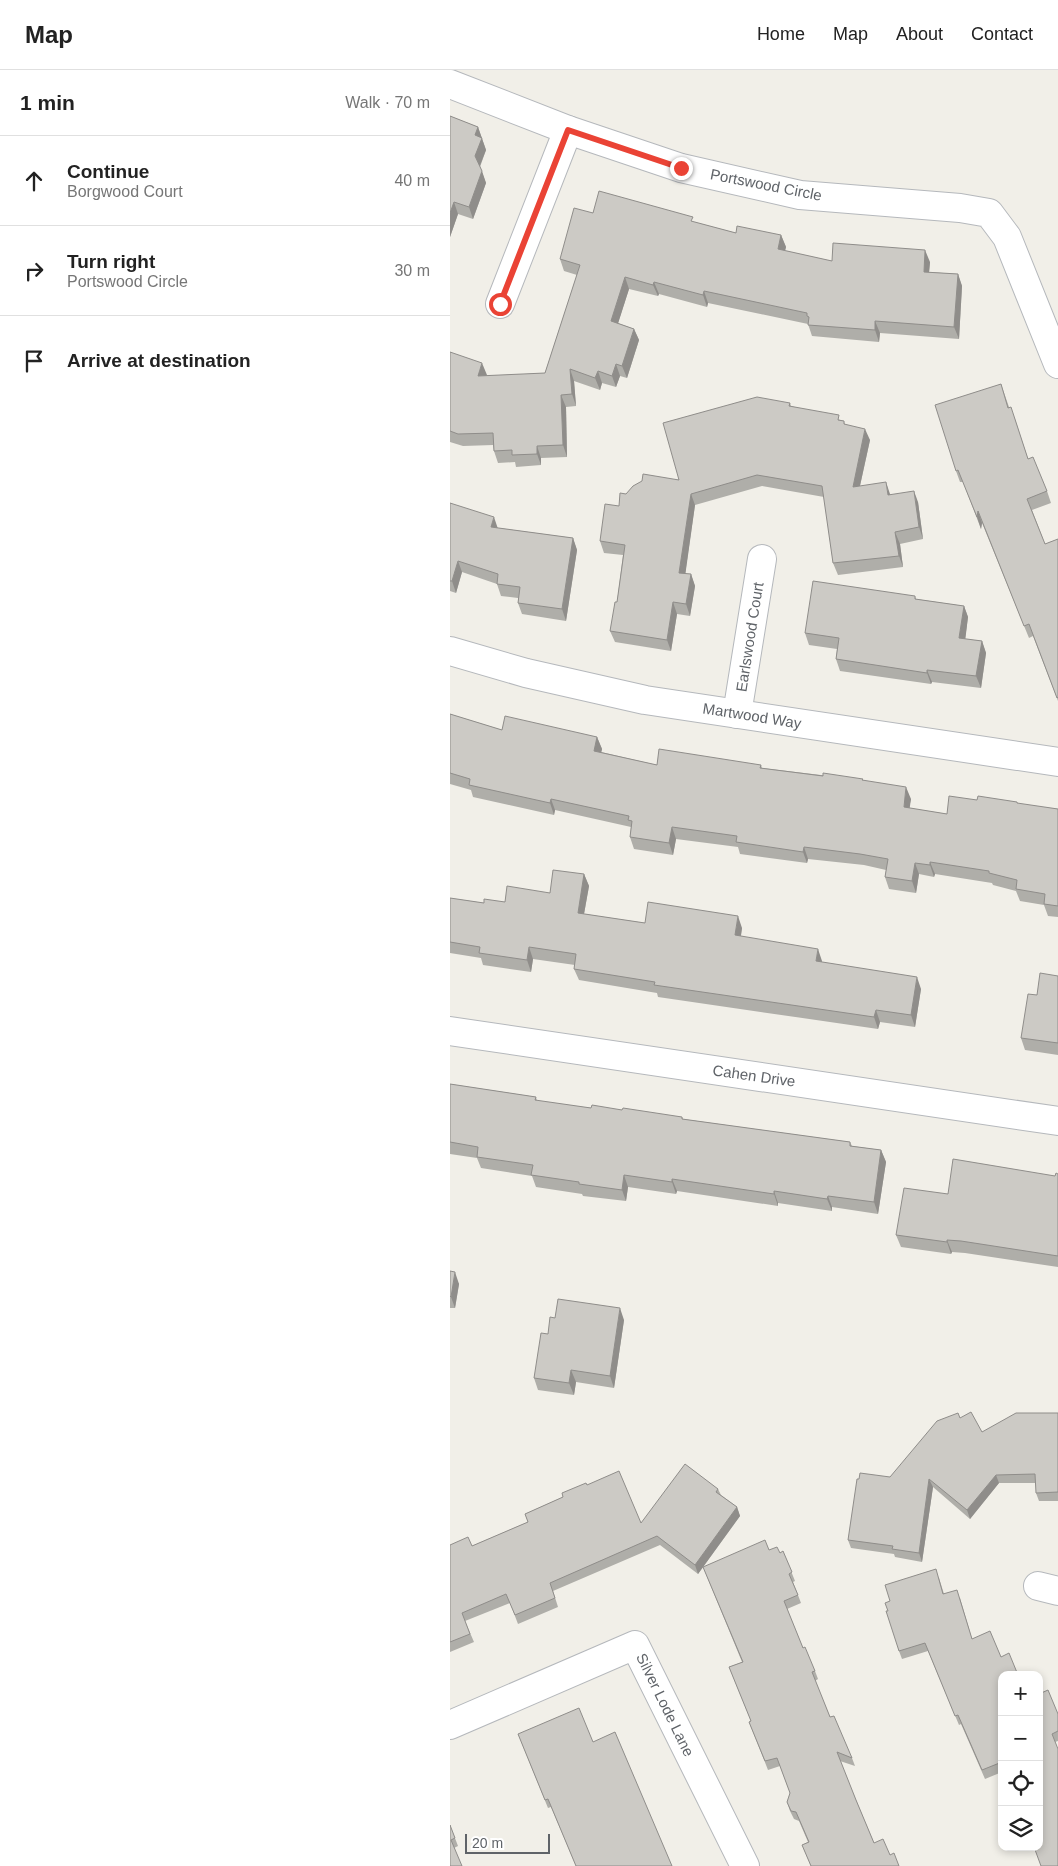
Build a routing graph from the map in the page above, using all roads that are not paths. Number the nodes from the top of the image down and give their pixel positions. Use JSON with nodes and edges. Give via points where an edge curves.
{"nodes":[{"id":1,"x":450,"y":84,"type":"edge"},
{"id":2,"x":568,"y":130,"type":"junction"},
{"id":3,"x":500,"y":304,"type":"dead end"},
{"id":4,"x":1058,"y":364,"type":"edge"},
{"id":5,"x":762,"y":559,"type":"dead end"},
{"id":6,"x":450,"y":651,"type":"edge"},
{"id":7,"x":737,"y":714,"type":"junction"},
{"id":8,"x":1058,"y":762,"type":"edge"},
{"id":9,"x":450,"y":1031,"type":"edge"},
{"id":10,"x":1058,"y":1121,"type":"edge"},
{"id":11,"x":450,"y":1725,"type":"edge"},
{"id":12,"x":745,"y":1866,"type":"edge"}],
"edges":[{"from":1,"to":2,"type":"street","name":"Portswood Circle"},
{"from":2,"to":3,"type":"street"},
{"from":2,"to":4,"type":"street","name":"Portswood Circle","via":[[681,168],[800,195],[989,213],[1007,236]]},
{"from":5,"to":7,"type":"street","name":"Earlswood Court"},
{"from":6,"to":7,"type":"street","name":"Martwood Way","via":[[645,700]]},
{"from":7,"to":8,"type":"street","name":"Martwood Way"},
{"from":9,"to":10,"type":"street","name":"Cahen Drive"},
{"from":11,"to":12,"type":"street","name":"Silver Lode Lane","via":[[636,1645]]}]}
